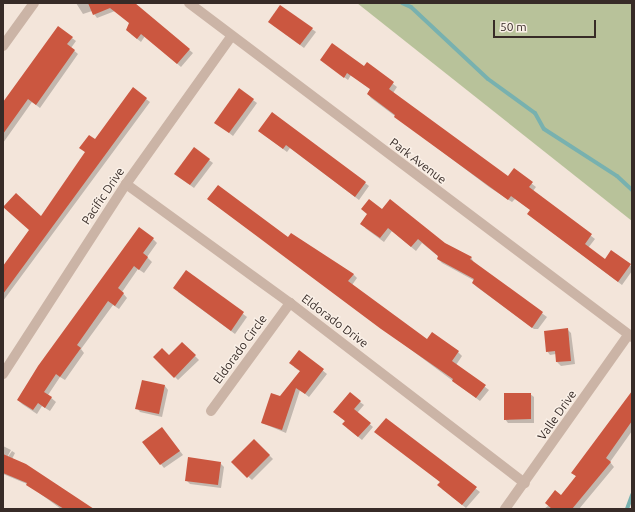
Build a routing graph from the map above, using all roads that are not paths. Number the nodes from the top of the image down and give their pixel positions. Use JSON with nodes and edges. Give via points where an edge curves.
{"nodes":[{"id":1,"x":34,"y":3,"type":"edge"},
{"id":2,"x":189,"y":3,"type":"edge"},
{"id":3,"x":231,"y":37,"type":"junction"},
{"id":4,"x":3,"y":46,"type":"edge"},
{"id":5,"x":126,"y":184,"type":"junction"},
{"id":6,"x":290,"y":303,"type":"junction"},
{"id":7,"x":630,"y":336,"type":"edge"},
{"id":8,"x":3,"y":374,"type":"edge"},
{"id":9,"x":211,"y":411,"type":"dead end"},
{"id":10,"x":525,"y":483,"type":"junction"},
{"id":11,"x":505,"y":509,"type":"edge"}],
"edges":[{"from":1,"to":4,"type":"street"},
{"from":2,"to":3,"type":"street","name":"Park Avenue"},
{"from":3,"to":5,"type":"street","name":"Pacific Drive"},
{"from":3,"to":7,"type":"street","name":"Park Avenue"},
{"from":5,"to":6,"type":"street","name":"Eldorado Drive"},
{"from":5,"to":8,"type":"street","name":"Pacific Drive"},
{"from":6,"to":9,"type":"street","name":"Eldorado Circle"},
{"from":6,"to":10,"type":"street","name":"Eldorado Drive"},
{"from":7,"to":10,"type":"street","name":"Valle Drive"},
{"from":10,"to":11,"type":"street","name":"Valle Drive"}]}
